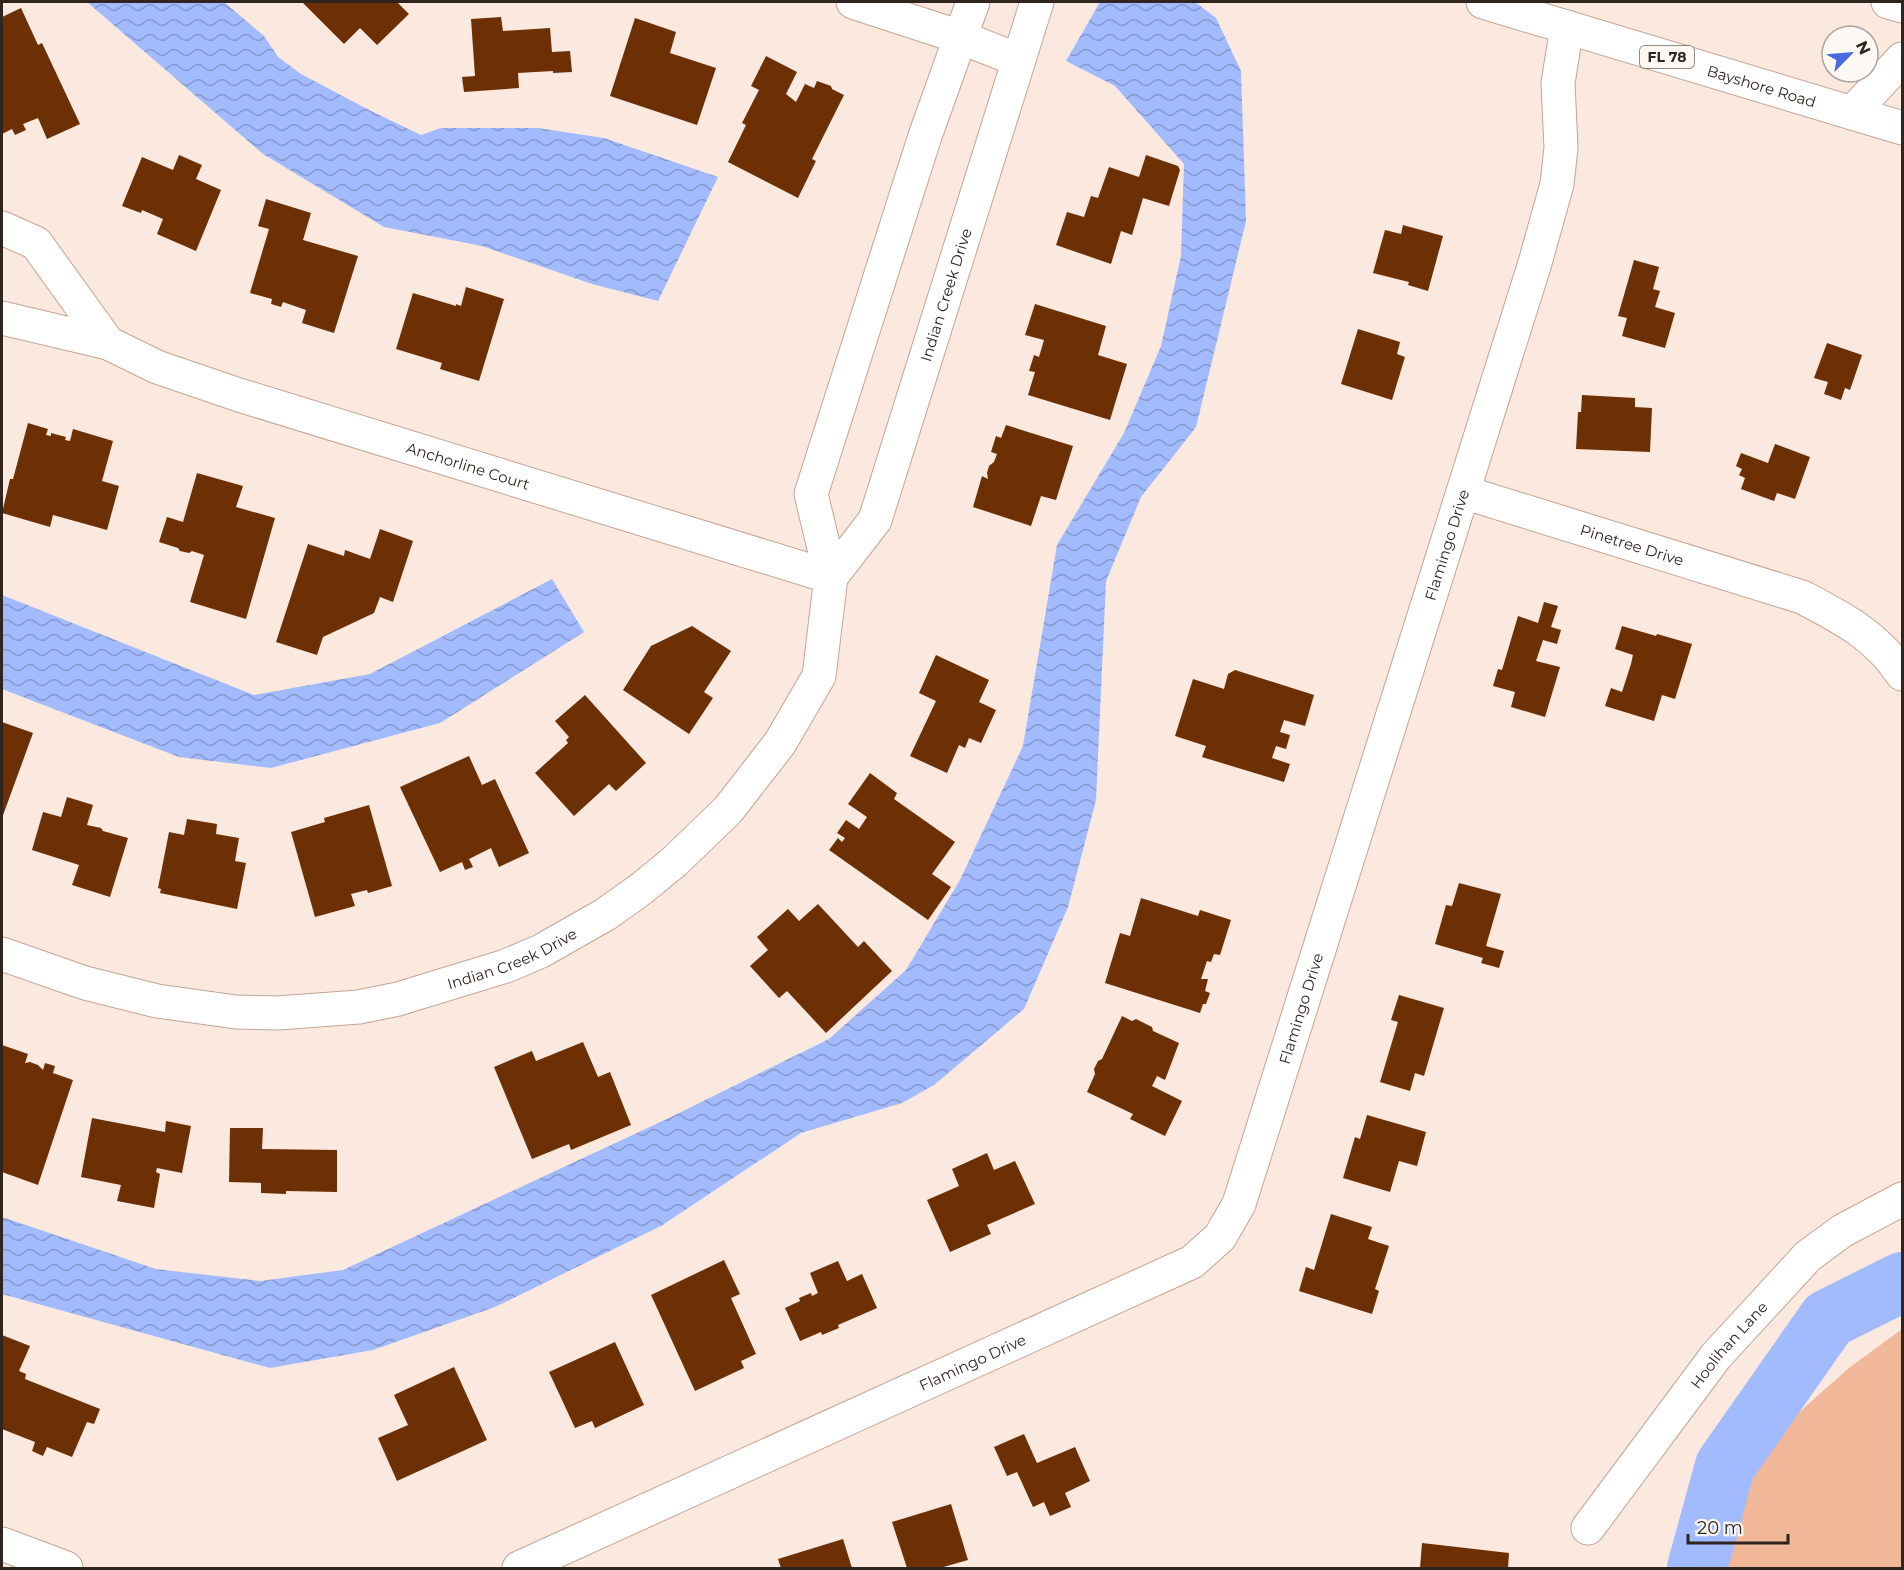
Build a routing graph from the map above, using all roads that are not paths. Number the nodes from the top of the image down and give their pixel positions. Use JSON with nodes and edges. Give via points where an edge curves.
{"nodes":[{"id":1,"x":853,"y":2,"type":"edge"},
{"id":2,"x":973,"y":2,"type":"edge"},
{"id":3,"x":1037,"y":2,"type":"edge"},
{"id":4,"x":1483,"y":2,"type":"edge"},
{"id":5,"x":1888,"y":2,"type":"edge"},
{"id":6,"x":1902,"y":6,"type":"edge"},
{"id":7,"x":1567,"y":27,"type":"junction"},
{"id":8,"x":960,"y":37,"type":"junction"},
{"id":9,"x":1902,"y":59,"type":"edge"},
{"id":10,"x":1018,"y":60,"type":"junction"},
{"id":11,"x":1852,"y":113,"type":"junction"},
{"id":12,"x":1902,"y":128,"type":"edge"},
{"id":13,"x":2,"y":228,"type":"edge"},
{"id":14,"x":2,"y":318,"type":"edge"},
{"id":15,"x":108,"y":343,"type":"junction"},
{"id":16,"x":1463,"y":492,"type":"junction"},
{"id":17,"x":831,"y":577,"type":"junction"},
{"id":18,"x":1902,"y":674,"type":"edge"},
{"id":19,"x":2,"y":954,"type":"edge"},
{"id":20,"x":1902,"y":1199,"type":"edge"},
{"id":21,"x":1588,"y":1528,"type":"dead end"},
{"id":22,"x":2,"y":1544,"type":"edge"},
{"id":23,"x":66,"y":1569,"type":"edge"},
{"id":24,"x":519,"y":1569,"type":"edge"}],
"edges":[{"from":1,"to":8,"type":"street"},
{"from":2,"to":8,"type":"street","name":"Indian Creek Drive"},
{"from":3,"to":10,"type":"street","name":"Indian Creek Drive"},
{"from":4,"to":7,"type":"street","name":"Bayshore Road","number":"FL 78"},
{"from":5,"to":6,"type":"street"},
{"from":7,"to":11,"type":"street","name":"Bayshore Road","number":"FL 78"},
{"from":7,"to":16,"type":"street","name":"Flamingo Drive","via":[[1558,83],[1561,148],[1557,184]]},
{"from":8,"to":10,"type":"street"},
{"from":8,"to":17,"type":"street","name":"Indian Creek Drive","via":[[811,494]]},
{"from":9,"to":11,"type":"street"},
{"from":10,"to":17,"type":"street","name":"Indian Creek Drive","via":[[874,520]]},
{"from":11,"to":12,"type":"street","name":"Bayshore Road","number":"FL 78"},
{"from":13,"to":15,"type":"street","name":"Anchorline Court","via":[[36,243]]},
{"from":14,"to":15,"type":"street","name":"Anchorline Court"},
{"from":15,"to":17,"type":"street","name":"Anchorline Court","via":[[157,367],[239,395]]},
{"from":16,"to":18,"type":"street","name":"Pinetree Drive","via":[[1802,597],[1851,622],[1878,645]]},
{"from":16,"to":24,"type":"street","name":"Flamingo Drive","via":[[1239,1204],[1220,1237],[1192,1262]]},
{"from":17,"to":19,"type":"street","name":"Indian Creek Drive","via":[[819,676],[756,777],[728,810],[641,890],[541,951],[506,966],[398,999],[359,1007],[278,1013],[236,1012],[157,1001],[85,983]]},
{"from":20,"to":21,"type":"street","name":"Hoolihan Lane","via":[[1842,1231],[1808,1256],[1716,1356]]},
{"from":22,"to":23,"type":"street"}]}
